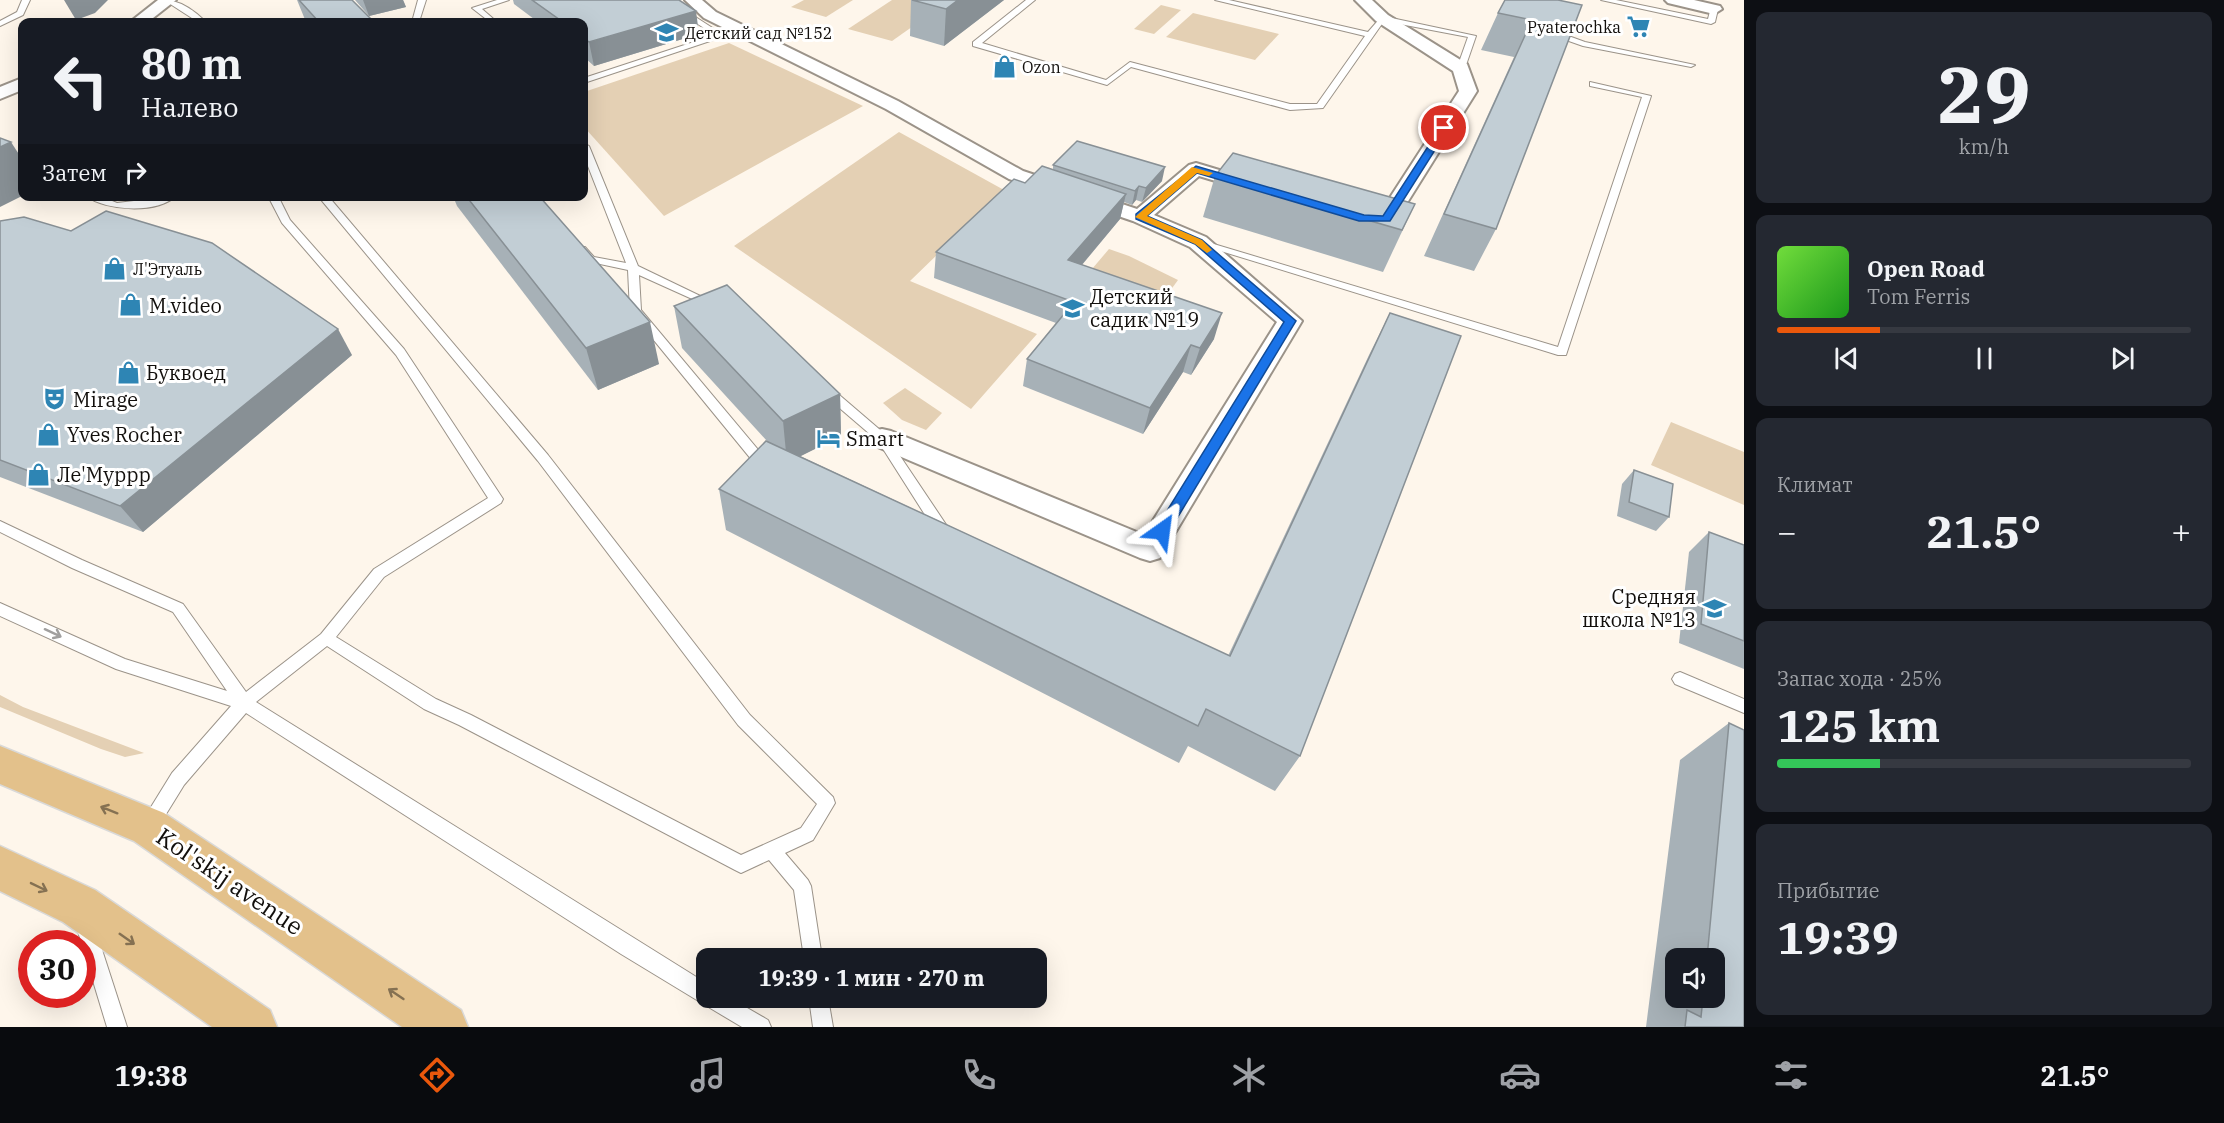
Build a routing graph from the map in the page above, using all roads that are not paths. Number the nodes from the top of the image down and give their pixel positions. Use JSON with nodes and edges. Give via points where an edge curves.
{"nodes":[{"id":1,"x":26,"y":0,"type":"edge"},
{"id":2,"x":168,"y":0,"type":"edge"},
{"id":3,"x":422,"y":0,"type":"edge"},
{"id":4,"x":505,"y":0,"type":"edge"},
{"id":5,"x":664,"y":0,"type":"edge"},
{"id":6,"x":693,"y":0,"type":"edge"},
{"id":7,"x":1031,"y":0,"type":"edge"},
{"id":8,"x":1219,"y":0,"type":"edge"},
{"id":9,"x":1363,"y":0,"type":"edge"},
{"id":10,"x":1605,"y":0,"type":"edge"},
{"id":11,"x":1673,"y":0,"type":"edge"},
{"id":12,"x":1714,"y":9,"type":"joint"},
{"id":13,"x":143,"y":18,"type":"edge"},
{"id":14,"x":197,"y":18,"type":"edge"},
{"id":15,"x":416,"y":18,"type":"edge"},
{"id":16,"x":489,"y":18,"type":"edge"},
{"id":17,"x":1382,"y":18,"type":"junction"},
{"id":18,"x":1551,"y":22,"type":"edge"},
{"id":19,"x":0,"y":24,"type":"edge"},
{"id":20,"x":1371,"y":35,"type":"junction"},
{"id":21,"x":1692,"y":65,"type":"dead end"},
{"id":22,"x":1461,"y":68,"type":"junction"},
{"id":23,"x":588,"y":80,"type":"edge"},
{"id":24,"x":1593,"y":84,"type":"dead end"},
{"id":25,"x":18,"y":85,"type":"edge"},
{"id":26,"x":0,"y":94,"type":"edge"},
{"id":27,"x":588,"y":156,"type":"edge"},
{"id":28,"x":1274,"y":192,"type":"edge"},
{"id":29,"x":103,"y":201,"type":"edge"},
{"id":30,"x":164,"y":201,"type":"edge"},
{"id":31,"x":276,"y":201,"type":"edge"},
{"id":32,"x":326,"y":201,"type":"edge"},
{"id":33,"x":1352,"y":215,"type":"edge"},
{"id":34,"x":1140,"y":217,"type":"junction"},
{"id":35,"x":1198,"y":242,"type":"junction"},
{"id":36,"x":575,"y":243,"type":"edge"},
{"id":37,"x":633,"y":268,"type":"junction"},
{"id":38,"x":728,"y":311,"type":"edge"},
{"id":39,"x":820,"y":385,"type":"edge"},
{"id":40,"x":882,"y":438,"type":"junction"},
{"id":41,"x":775,"y":471,"type":"edge"},
{"id":42,"x":0,"y":526,"type":"edge"},
{"id":43,"x":956,"y":550,"type":"edge"},
{"id":44,"x":0,"y":609,"type":"edge"},
{"id":45,"x":326,"y":638,"type":"junction"},
{"id":46,"x":1680,"y":679,"type":"dead end"},
{"id":47,"x":244,"y":703,"type":"junction"},
{"id":48,"x":1744,"y":706,"type":"edge"},
{"id":49,"x":0,"y":765,"type":"edge"},
{"id":50,"x":149,"y":826,"type":"junction"},
{"id":51,"x":771,"y":850,"type":"junction"},
{"id":52,"x":0,"y":868,"type":"edge"},
{"id":53,"x":79,"y":906,"type":"junction"},
{"id":54,"x":811,"y":948,"type":"edge"},
{"id":55,"x":696,"y":988,"type":"edge"},
{"id":56,"x":729,"y":1008,"type":"edge"},
{"id":57,"x":820,"y":1008,"type":"edge"},
{"id":58,"x":117,"y":1027,"type":"edge"},
{"id":59,"x":253,"y":1027,"type":"edge"},
{"id":60,"x":444,"y":1027,"type":"edge"},
{"id":61,"x":761,"y":1027,"type":"edge"},
{"id":62,"x":823,"y":1027,"type":"edge"}],
"edges":[{"from":1,"to":19,"type":"lane","via":[[20,13]]},
{"from":2,"to":13,"type":"street"},
{"from":2,"to":14,"type":"lane"},
{"from":3,"to":15,"type":"lane"},
{"from":4,"to":16,"type":"lane","via":[[476,8]]},
{"from":5,"to":23,"type":"lane","via":[[721,36]]},
{"from":6,"to":34,"type":"street","via":[[710,15],[892,105],[1016,175]]},
{"from":7,"to":20,"type":"lane","via":[[976,44],[1107,83],[1130,64],[1290,107],[1320,106]]},
{"from":8,"to":20,"type":"lane"},
{"from":9,"to":17,"type":"street"},
{"from":10,"to":12,"type":"lane","via":[[1711,22]]},
{"from":11,"to":12,"type":"street"},
{"from":17,"to":20,"type":"lane"},
{"from":17,"to":22,"type":"street"},
{"from":17,"to":22,"type":"lane","via":[[1472,36]]},
{"from":18,"to":21,"type":"lane","via":[[1546,30],[1583,44]]},
{"from":22,"to":33,"type":"street","via":[[1468,91],[1386,219]]},
{"from":24,"to":35,"type":"lane","via":[[1647,96],[1562,352]]},
{"from":25,"to":26,"type":"street"},
{"from":27,"to":37,"type":"lane"},
{"from":28,"to":34,"type":"street","via":[[1196,169]]},
{"from":29,"to":30,"type":"lane","via":[[116,206]]},
{"from":31,"to":45,"type":"lane","via":[[286,221],[400,352],[496,499],[379,573]]},
{"from":32,"to":51,"type":"lane","via":[[543,458],[744,720],[827,803],[807,834]]},
{"from":34,"to":35,"type":"street"},
{"from":35,"to":40,"type":"street","via":[[1290,321],[1150,550]]},
{"from":36,"to":37,"type":"lane","via":[[590,259]]},
{"from":37,"to":38,"type":"lane"},
{"from":37,"to":41,"type":"lane","via":[[636,311],[764,466]]},
{"from":39,"to":40,"type":"lane"},
{"from":40,"to":43,"type":"lane"},
{"from":42,"to":47,"type":"lane","via":[[178,608]]},
{"from":44,"to":47,"type":"lane","one_way":true,"via":[[121,664]]},
{"from":45,"to":47,"type":"lane"},
{"from":45,"to":51,"type":"lane","via":[[430,704],[741,864]]},
{"from":46,"to":48,"type":"lane"},
{"from":47,"to":50,"type":"lane","via":[[178,779]]},
{"from":47,"to":55,"type":"lane"},
{"from":50,"to":49,"type":"main road","name":"Kol'skij avenue","one_way":true},
{"from":60,"to":50,"type":"main road","name":"Kol'skij avenue","one_way":true},
{"from":51,"to":54,"type":"lane","via":[[802,886]]},
{"from":52,"to":53,"type":"main road","one_way":true},
{"from":53,"to":58,"type":"lane"},
{"from":53,"to":59,"type":"main road","one_way":true},
{"from":56,"to":61,"type":"lane"},
{"from":57,"to":62,"type":"lane"}]}
